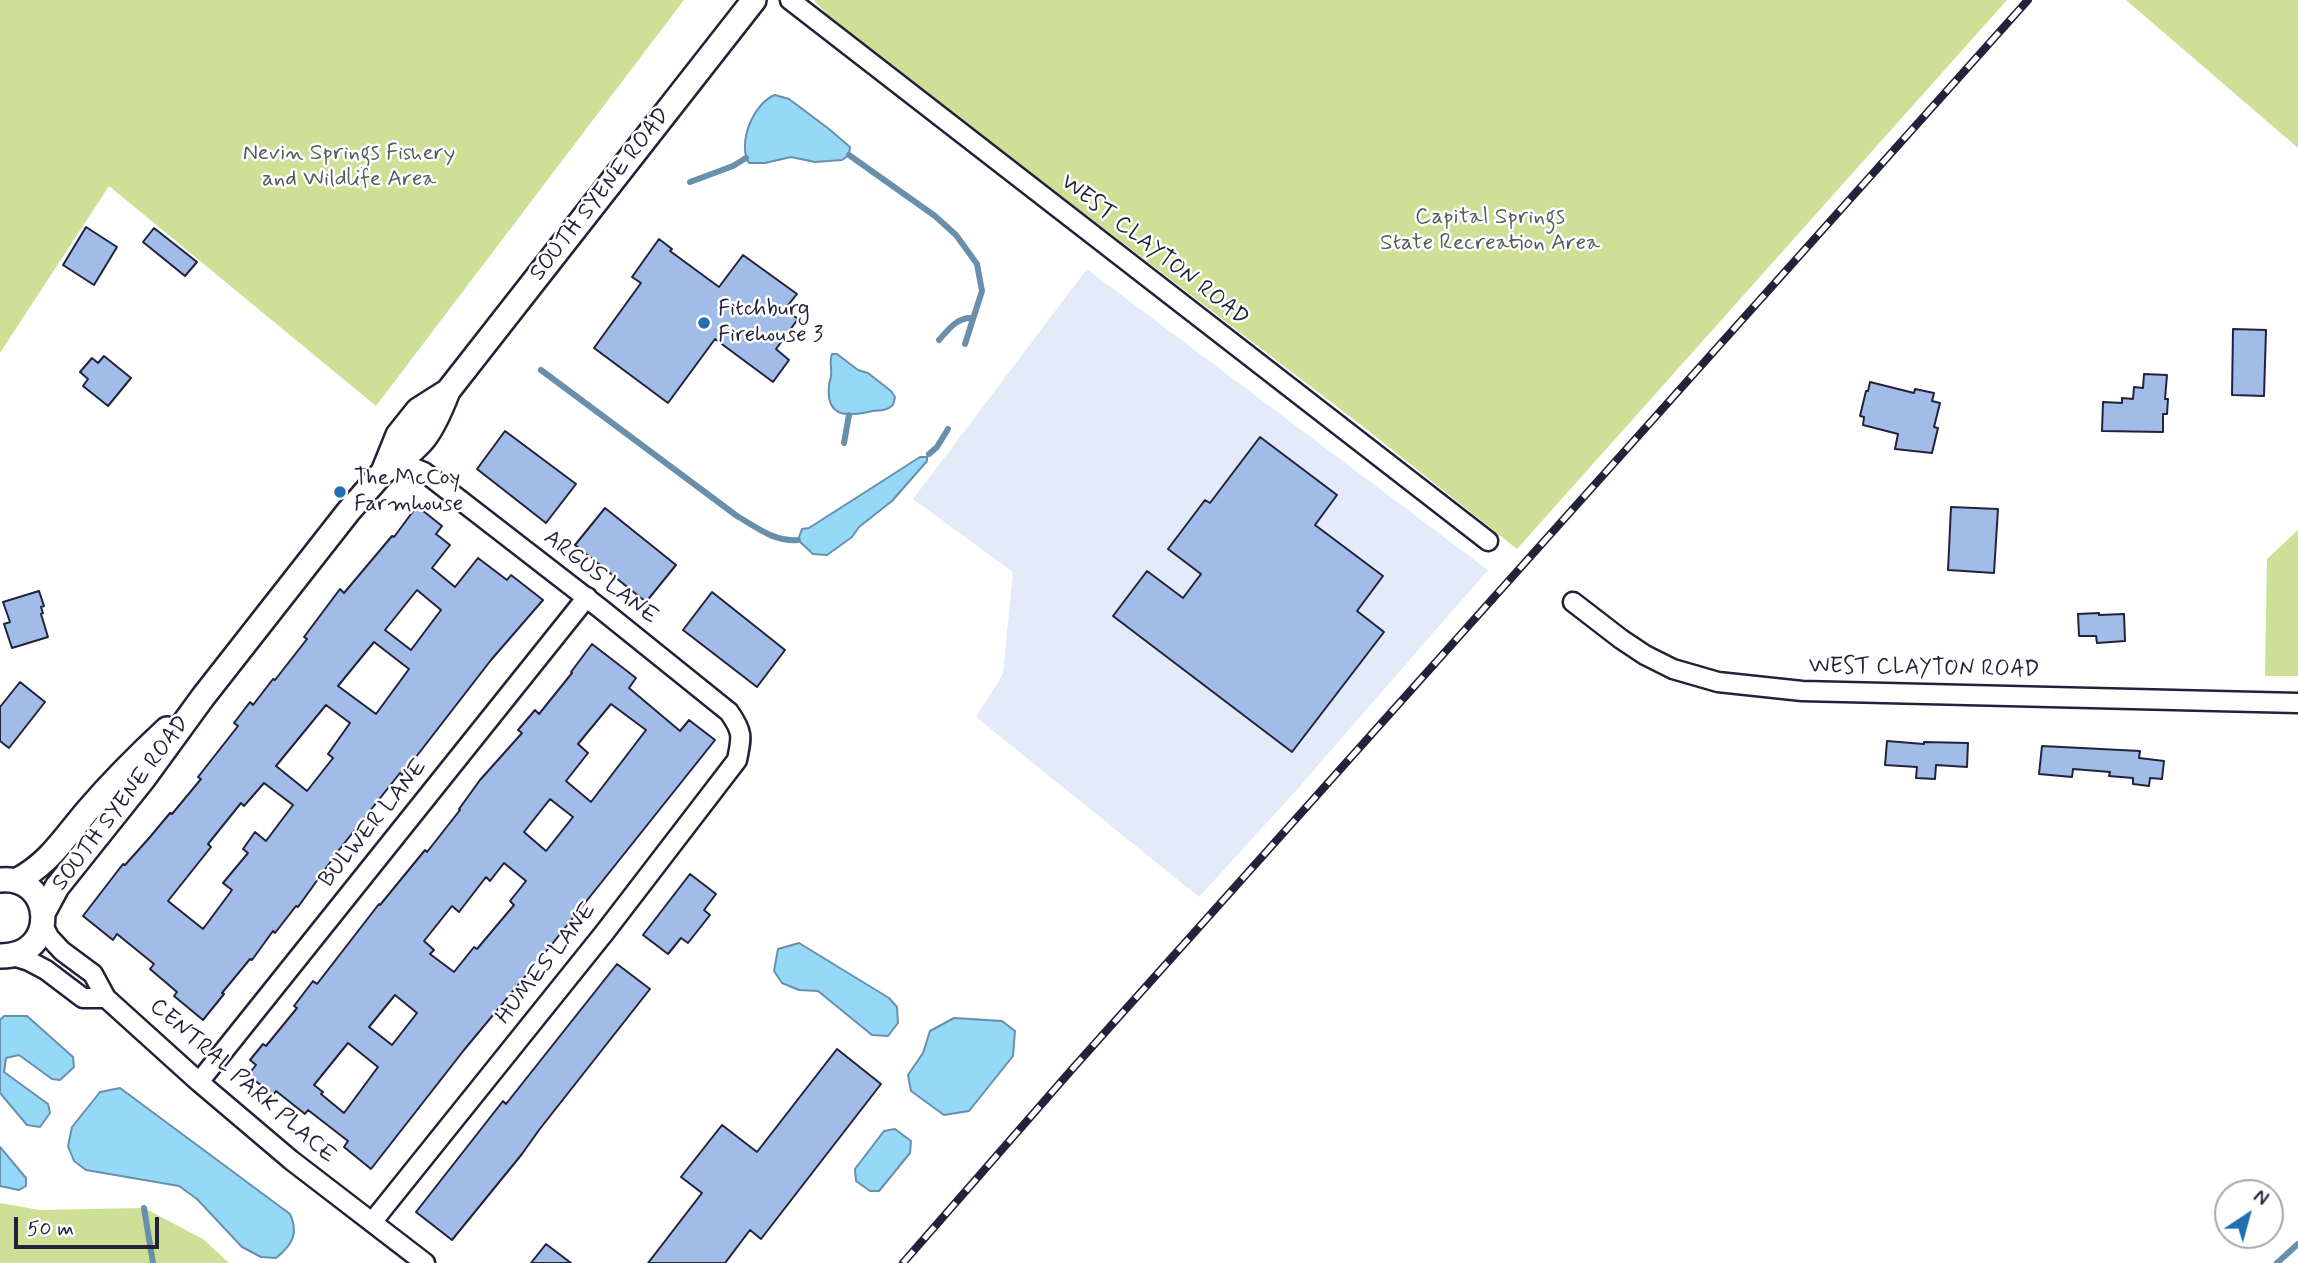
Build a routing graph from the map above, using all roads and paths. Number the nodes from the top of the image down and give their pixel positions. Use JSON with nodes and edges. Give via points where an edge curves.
{"nodes":[{"id":1,"x":754,"y":0,"type":"edge"},
{"id":2,"x":790,"y":0,"type":"edge"},
{"id":3,"x":449,"y":391,"type":"junction"},
{"id":4,"x":416,"y":450,"type":"junction"},
{"id":5,"x":387,"y":470,"type":"junction"},
{"id":6,"x":424,"y":472,"type":"junction"},
{"id":7,"x":1488,"y":541,"type":"dead end"},
{"id":8,"x":587,"y":597,"type":"junction"},
{"id":9,"x":1573,"y":602,"type":"dead end"},
{"id":10,"x":203,"y":696,"type":"junction"},
{"id":11,"x":2298,"y":703,"type":"edge"},
{"id":12,"x":740,"y":728,"type":"joint"},
{"id":13,"x":5,"y":880,"type":"edge"},
{"id":14,"x":43,"y":919,"type":"junction"},
{"id":15,"x":4,"y":958,"type":"edge"},
{"id":16,"x":106,"y":998,"type":"junction"},
{"id":17,"x":198,"y":1082,"type":"junction"},
{"id":18,"x":373,"y":1221,"type":"junction"},
{"id":19,"x":425,"y":1263,"type":"edge"}],
"edges":[{"from":1,"to":3,"type":"street","name":"SOUTH SYENE ROAD"},
{"from":2,"to":7,"type":"street","name":"WEST CLAYTON ROAD"},
{"from":3,"to":4,"type":"street","name":"SOUTH SYENE ROAD","via":[[436,423]]},
{"from":3,"to":5,"type":"street","name":"SOUTH SYENE ROAD","via":[[418,410],[398,435]]},
{"from":4,"to":5,"type":"street","name":"SOUTH SYENE ROAD"},
{"from":4,"to":6,"type":"street"},
{"from":5,"to":6,"type":"street","name":"ARGUS LANE","via":[[412,467]]},
{"from":5,"to":10,"type":"street","name":"SOUTH SYENE ROAD","via":[[348,512]]},
{"from":6,"to":8,"type":"street","name":"ARGUS LANE"},
{"from":8,"to":12,"type":"street","name":"ARGUS LANE","via":[[729,712]]},
{"from":8,"to":17,"type":"street","name":"BULWER LANE"},
{"from":9,"to":11,"type":"street","name":"WEST CLAYTON ROAD","via":[[1645,655],[1718,682],[1802,691]]},
{"from":10,"to":13,"type":"street","name":"SOUTH SYENE ROAD","via":[[127,765],[34,872]]},
{"from":10,"to":14,"type":"street","name":"SOUTH SYENE ROAD","via":[[57,887]]},
{"from":12,"to":18,"type":"street","name":"HUMES LANE","via":[[737,760]]},
{"from":13,"to":14,"type":"street","name":"SOUTH SYENE ROAD","via":[[34,893]]},
{"from":14,"to":15,"type":"street","name":"SOUTH SYENE ROAD","via":[[33,945]]},
{"from":14,"to":16,"type":"street","name":"CENTRAL PARK PLACE","via":[[49,937],[93,974]]},
{"from":15,"to":16,"type":"street","via":[[29,961],[83,998]]},
{"from":16,"to":17,"type":"street","name":"CENTRAL PARK PLACE"},
{"from":17,"to":18,"type":"street","name":"CENTRAL PARK PLACE"},
{"from":18,"to":19,"type":"street","name":"CENTRAL PARK PLACE"}]}
